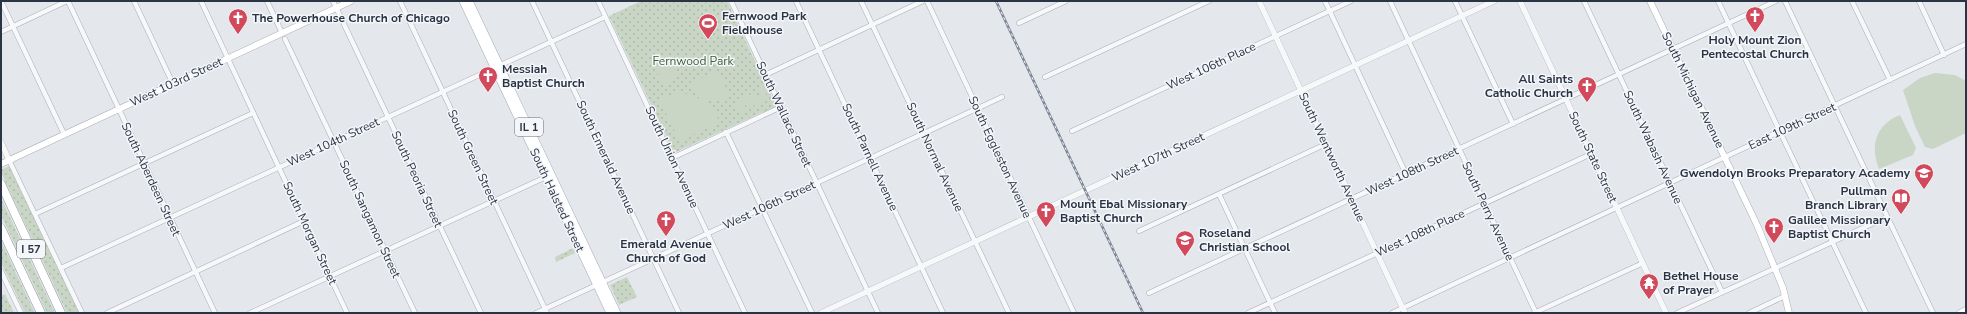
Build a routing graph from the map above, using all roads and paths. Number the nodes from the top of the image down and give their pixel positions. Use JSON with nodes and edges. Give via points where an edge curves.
{"nodes":[{"id":1,"x":1,"y":1,"type":"edge"},
{"id":2,"x":68,"y":1,"type":"edge"},
{"id":3,"x":134,"y":1,"type":"edge"},
{"id":4,"x":201,"y":1,"type":"edge"},
{"id":5,"x":267,"y":1,"type":"edge"},
{"id":6,"x":333,"y":1,"type":"edge"},
{"id":7,"x":351,"y":1,"type":"edge"},
{"id":8,"x":400,"y":1,"type":"edge"},
{"id":9,"x":463,"y":1,"type":"edge"},
{"id":10,"x":469,"y":1,"type":"edge"},
{"id":11,"x":532,"y":1,"type":"edge"},
{"id":12,"x":598,"y":1,"type":"edge"},
{"id":13,"x":731,"y":1,"type":"edge"},
{"id":14,"x":796,"y":1,"type":"edge"},
{"id":15,"x":861,"y":1,"type":"edge"},
{"id":16,"x":925,"y":1,"type":"edge"},
{"id":17,"x":1066,"y":1,"type":"edge"},
{"id":18,"x":1209,"y":1,"type":"edge"},
{"id":19,"x":1259,"y":1,"type":"edge"},
{"id":20,"x":1325,"y":1,"type":"edge"},
{"id":21,"x":1351,"y":1,"type":"edge"},
{"id":22,"x":1390,"y":1,"type":"edge"},
{"id":23,"x":1455,"y":1,"type":"edge"},
{"id":24,"x":1494,"y":1,"type":"edge"},
{"id":25,"x":1520,"y":1,"type":"edge"},
{"id":26,"x":1584,"y":1,"type":"edge"},
{"id":27,"x":1650,"y":1,"type":"edge"},
{"id":28,"x":1718,"y":1,"type":"edge"},
{"id":29,"x":1776,"y":1,"type":"edge"},
{"id":30,"x":1785,"y":1,"type":"edge"},
{"id":31,"x":1852,"y":1,"type":"edge"},
{"id":32,"x":1919,"y":1,"type":"edge"},
{"id":33,"x":336,"y":8,"type":"junction"},
{"id":34,"x":1330,"y":11,"type":"junction"},
{"id":35,"x":1462,"y":16,"type":"junction"},
{"id":36,"x":605,"y":17,"type":"junction"},
{"id":37,"x":1019,"y":23,"type":"dead end"},
{"id":38,"x":1728,"y":23,"type":"junction"},
{"id":39,"x":872,"y":25,"type":"junction"},
{"id":40,"x":13,"y":26,"type":"junction"},
{"id":41,"x":1,"y":32,"type":"edge"},
{"id":42,"x":284,"y":36,"type":"junction"},
{"id":43,"x":1276,"y":36,"type":"junction"},
{"id":44,"x":1408,"y":41,"type":"junction"},
{"id":45,"x":551,"y":42,"type":"junction"},
{"id":46,"x":1966,"y":44,"type":"edge"},
{"id":47,"x":1673,"y":49,"type":"junction"},
{"id":48,"x":819,"y":50,"type":"junction"},
{"id":49,"x":1944,"y":55,"type":"junction"},
{"id":50,"x":228,"y":58,"type":"junction"},
{"id":51,"x":1355,"y":66,"type":"junction"},
{"id":52,"x":497,"y":67,"type":"junction"},
{"id":53,"x":1619,"y":74,"type":"junction"},
{"id":54,"x":765,"y":75,"type":"junction"},
{"id":55,"x":1045,"y":78,"type":"dead end"},
{"id":56,"x":1890,"y":80,"type":"junction"},
{"id":57,"x":174,"y":84,"type":"junction"},
{"id":58,"x":1301,"y":90,"type":"junction"},
{"id":59,"x":443,"y":92,"type":"junction"},
{"id":60,"x":1002,"y":97,"type":"dead end"},
{"id":61,"x":1566,"y":99,"type":"junction"},
{"id":62,"x":1835,"y":106,"type":"junction"},
{"id":63,"x":780,"y":107,"type":"junction"},
{"id":64,"x":977,"y":108,"type":"junction"},
{"id":65,"x":119,"y":109,"type":"junction"},
{"id":66,"x":253,"y":113,"type":"junction"},
{"id":67,"x":388,"y":117,"type":"junction"},
{"id":68,"x":1513,"y":124,"type":"junction"},
{"id":69,"x":1072,"y":131,"type":"dead end"},
{"id":70,"x":726,"y":132,"type":"junction"},
{"id":71,"x":1780,"y":132,"type":"junction"},
{"id":72,"x":924,"y":133,"type":"junction"},
{"id":73,"x":64,"y":134,"type":"junction"},
{"id":74,"x":1,"y":142,"type":"edge"},
{"id":75,"x":334,"y":142,"type":"junction"},
{"id":76,"x":1326,"y":144,"type":"junction"},
{"id":77,"x":1459,"y":149,"type":"junction"},
{"id":78,"x":1591,"y":154,"type":"junction"},
{"id":79,"x":672,"y":158,"type":"junction"},
{"id":80,"x":870,"y":158,"type":"junction"},
{"id":81,"x":1725,"y":158,"type":"junction"},
{"id":82,"x":9,"y":160,"type":"junction"},
{"id":83,"x":144,"y":163,"type":"junction"},
{"id":84,"x":1,"y":164,"type":"edge"},
{"id":85,"x":279,"y":168,"type":"junction"},
{"id":86,"x":1406,"y":174,"type":"junction"},
{"id":87,"x":548,"y":176,"type":"junction"},
{"id":88,"x":816,"y":183,"type":"junction"},
{"id":89,"x":1671,"y":183,"type":"junction"},
{"id":90,"x":1,"y":184,"type":"edge"},
{"id":91,"x":1219,"y":194,"type":"junction"},
{"id":92,"x":1352,"y":199,"type":"junction"},
{"id":93,"x":494,"y":201,"type":"junction"},
{"id":94,"x":1484,"y":203,"type":"junction"},
{"id":95,"x":762,"y":208,"type":"junction"},
{"id":96,"x":1617,"y":208,"type":"junction"},
{"id":97,"x":35,"y":214,"type":"junction"},
{"id":98,"x":1029,"y":217,"type":"junction"},
{"id":99,"x":1886,"y":217,"type":"junction"},
{"id":100,"x":170,"y":218,"type":"junction"},
{"id":101,"x":304,"y":221,"type":"junction"},
{"id":102,"x":440,"y":226,"type":"junction"},
{"id":103,"x":1,"y":228,"type":"edge"},
{"id":104,"x":1139,"y":231,"type":"dead end"},
{"id":105,"x":708,"y":233,"type":"junction"},
{"id":106,"x":975,"y":242,"type":"junction"},
{"id":107,"x":1832,"y":242,"type":"junction"},
{"id":108,"x":1245,"y":249,"type":"junction"},
{"id":109,"x":385,"y":251,"type":"junction"},
{"id":110,"x":1377,"y":253,"type":"junction"},
{"id":111,"x":654,"y":258,"type":"junction"},
{"id":112,"x":1510,"y":258,"type":"junction"},
{"id":113,"x":1643,"y":263,"type":"junction"},
{"id":114,"x":921,"y":267,"type":"junction"},
{"id":115,"x":61,"y":268,"type":"junction"},
{"id":116,"x":1775,"y":268,"type":"junction"},
{"id":117,"x":1,"y":271,"type":"edge"},
{"id":118,"x":196,"y":272,"type":"junction"},
{"id":119,"x":330,"y":276,"type":"junction"},
{"id":120,"x":600,"y":283,"type":"junction"},
{"id":121,"x":868,"y":291,"type":"junction"},
{"id":122,"x":1722,"y":292,"type":"junction"},
{"id":123,"x":1149,"y":293,"type":"dead end"},
{"id":124,"x":1785,"y":296,"type":"junction"},
{"id":125,"x":1270,"y":303,"type":"junction"},
{"id":126,"x":1404,"y":310,"type":"edge"},
{"id":127,"x":1966,"y":310,"type":"edge"},
{"id":128,"x":546,"y":311,"type":"edge"},
{"id":129,"x":21,"y":313,"type":"edge"},
{"id":130,"x":41,"y":313,"type":"edge"},
{"id":131,"x":61,"y":313,"type":"edge"},
{"id":132,"x":82,"y":313,"type":"edge"},
{"id":133,"x":107,"y":313,"type":"edge"},
{"id":134,"x":215,"y":313,"type":"edge"},
{"id":135,"x":250,"y":313,"type":"edge"},
{"id":136,"x":347,"y":313,"type":"edge"},
{"id":137,"x":415,"y":313,"type":"edge"},
{"id":138,"x":481,"y":313,"type":"edge"},
{"id":139,"x":536,"y":313,"type":"edge"},
{"id":140,"x":610,"y":313,"type":"edge"},
{"id":141,"x":617,"y":313,"type":"edge"},
{"id":142,"x":679,"y":313,"type":"edge"},
{"id":143,"x":745,"y":313,"type":"edge"},
{"id":144,"x":812,"y":313,"type":"edge"},
{"id":145,"x":822,"y":313,"type":"edge"},
{"id":146,"x":878,"y":313,"type":"edge"},
{"id":147,"x":943,"y":313,"type":"edge"},
{"id":148,"x":1008,"y":313,"type":"edge"},
{"id":149,"x":1074,"y":313,"type":"edge"},
{"id":150,"x":1248,"y":313,"type":"edge"},
{"id":151,"x":1275,"y":313,"type":"edge"},
{"id":152,"x":1392,"y":313,"type":"edge"},
{"id":153,"x":1535,"y":313,"type":"edge"},
{"id":154,"x":1666,"y":313,"type":"edge"},
{"id":155,"x":1677,"y":313,"type":"edge"},
{"id":156,"x":1749,"y":313,"type":"edge"},
{"id":157,"x":1789,"y":313,"type":"edge"},
{"id":158,"x":1866,"y":313,"type":"edge"},
{"id":159,"x":1933,"y":313,"type":"edge"},
{"id":160,"x":1960,"y":313,"type":"edge"}],
"edges":[{"from":1,"to":40,"type":"street"},
{"from":2,"to":40,"type":"street"},
{"from":2,"to":65,"type":"street","name":"South Aberdeen Street"},
{"from":3,"to":57,"type":"street"},
{"from":4,"to":50,"type":"street","name":"South Morgan Street"},
{"from":5,"to":42,"type":"street","name":"South Sangamon Street"},
{"from":6,"to":33,"type":"street","name":"South Peoria Street"},
{"from":7,"to":33,"type":"main road","name":"West 103rd Street"},
{"from":8,"to":59,"type":"street","name":"South Green Street"},
{"from":9,"to":52,"type":"main road","name":"South Halsted Street","number":"IL 1"},
{"from":10,"to":52,"type":"main road","name":"South Halsted Street","number":"IL 1"},
{"from":11,"to":45,"type":"street","name":"South Emerald Avenue"},
{"from":12,"to":36,"type":"street","name":"South Union Avenue"},
{"from":13,"to":54,"type":"street","name":"South Wallace Street"},
{"from":14,"to":48,"type":"street","name":"South Parnell Avenue"},
{"from":15,"to":39,"type":"street","name":"South Normal Avenue"},
{"from":16,"to":39,"type":"street"},
{"from":16,"to":64,"type":"street","name":"South Eggleston Avenue"},
{"from":17,"to":37,"type":"street"},
{"from":18,"to":55,"type":"street"},
{"from":19,"to":43,"type":"street","name":"South Wentworth Avenue"},
{"from":20,"to":34,"type":"street"},
{"from":21,"to":34,"type":"street","name":"West 106th Place"},
{"from":22,"to":44,"type":"street","name":"South Perry Avenue"},
{"from":23,"to":35,"type":"street"},
{"from":24,"to":35,"type":"street","name":"West 107th Street"},
{"from":25,"to":61,"type":"street","name":"South State Street"},
{"from":26,"to":53,"type":"street","name":"South Wabash Avenue"},
{"from":27,"to":47,"type":"main road","name":"South Michigan Avenue"},
{"from":28,"to":38,"type":"street"},
{"from":29,"to":38,"type":"street","name":"West 108th Street"},
{"from":30,"to":62,"type":"street"},
{"from":31,"to":56,"type":"street"},
{"from":32,"to":49,"type":"street"},
{"from":33,"to":42,"type":"main road","name":"West 103rd Street"},
{"from":33,"to":67,"type":"street","name":"South Peoria Street"},
{"from":34,"to":43,"type":"street","name":"West 106th Place"},
{"from":34,"to":51,"type":"street"},
{"from":35,"to":44,"type":"street","name":"West 107th Street"},
{"from":35,"to":68,"type":"street"},
{"from":36,"to":45,"type":"street","name":"West 104th Street"},
{"from":36,"to":79,"type":"street","name":"South Union Avenue"},
{"from":38,"to":47,"type":"street","name":"West 108th Street"},
{"from":38,"to":71,"type":"street"},
{"from":39,"to":48,"type":"street"},
{"from":39,"to":72,"type":"street","name":"South Normal Avenue"},
{"from":40,"to":41,"type":"street"},
{"from":40,"to":73,"type":"street"},
{"from":42,"to":50,"type":"main road","name":"West 103rd Street"},
{"from":42,"to":75,"type":"street","name":"South Sangamon Street"},
{"from":43,"to":58,"type":"street","name":"South Wentworth Avenue"},
{"from":43,"to":69,"type":"street","name":"West 106th Place"},
{"from":44,"to":51,"type":"street","name":"West 107th Street"},
{"from":44,"to":77,"type":"street","name":"South Perry Avenue"},
{"from":45,"to":52,"type":"street","name":"West 104th Street"},
{"from":45,"to":111,"type":"street","name":"South Emerald Avenue"},
{"from":46,"to":49,"type":"street","name":"East 109th Street"},
{"from":47,"to":53,"type":"street","name":"West 108th Street"},
{"from":47,"to":81,"type":"main road","name":"South Michigan Avenue"},
{"from":48,"to":54,"type":"street"},
{"from":48,"to":80,"type":"street","name":"South Parnell Avenue"},
{"from":49,"to":56,"type":"street","name":"East 109th Street"},
{"from":50,"to":57,"type":"main road","name":"West 103rd Street"},
{"from":50,"to":66,"type":"street","name":"South Morgan Street"},
{"from":51,"to":58,"type":"street","name":"West 107th Street"},
{"from":51,"to":86,"type":"street"},
{"from":52,"to":59,"type":"street","name":"West 104th Street"},
{"from":52,"to":87,"type":"main road","name":"South Halsted Street","number":"IL 1"},
{"from":53,"to":61,"type":"street","name":"West 108th Street"},
{"from":53,"to":89,"type":"street","name":"South Wabash Avenue"},
{"from":54,"to":63,"type":"street","name":"South Wallace Street"},
{"from":56,"to":62,"type":"street","name":"East 109th Street"},
{"from":57,"to":65,"type":"main road","name":"West 103rd Street"},
{"from":58,"to":76,"type":"street","name":"South Wentworth Avenue"},
{"from":58,"to":98,"type":"street","name":"West 107th Street"},
{"from":59,"to":67,"type":"street","name":"West 104th Street"},
{"from":59,"to":93,"type":"street","name":"South Green Street"},
{"from":60,"to":64,"type":"street","name":"West 106th Street"},
{"from":61,"to":68,"type":"street","name":"West 108th Street"},
{"from":61,"to":78,"type":"street","name":"South State Street"},
{"from":62,"to":71,"type":"street","name":"East 109th Street"},
{"from":62,"to":99,"type":"street"},
{"from":63,"to":70,"type":"street"},
{"from":63,"to":88,"type":"street","name":"South Wallace Street"},
{"from":64,"to":72,"type":"street","name":"West 106th Street"},
{"from":64,"to":98,"type":"street","name":"South Eggleston Avenue"},
{"from":65,"to":73,"type":"main road","name":"West 103rd Street"},
{"from":65,"to":83,"type":"street","name":"South Aberdeen Street"},
{"from":66,"to":83,"type":"street"},
{"from":66,"to":85,"type":"street","name":"South Morgan Street"},
{"from":67,"to":75,"type":"street","name":"West 104th Street"},
{"from":67,"to":102,"type":"street","name":"South Peoria Street"},
{"from":68,"to":77,"type":"street","name":"West 108th Street"},
{"from":70,"to":79,"type":"street"},
{"from":70,"to":95,"type":"street"},
{"from":71,"to":81,"type":"street","name":"East 109th Street"},
{"from":71,"to":107,"type":"street"},
{"from":72,"to":80,"type":"street","name":"West 106th Street"},
{"from":72,"to":106,"type":"street","name":"South Normal Avenue"},
{"from":73,"to":82,"type":"main road","name":"West 103rd Street"},
{"from":74,"to":82,"type":"street"},
{"from":75,"to":85,"type":"street","name":"West 104th Street"},
{"from":75,"to":109,"type":"street","name":"South Sangamon Street"},
{"from":76,"to":91,"type":"street"},
{"from":76,"to":92,"type":"street","name":"South Wentworth Avenue"},
{"from":77,"to":86,"type":"street","name":"West 108th Street"},
{"from":77,"to":94,"type":"street","name":"South Perry Avenue"},
{"from":78,"to":94,"type":"street","name":"West 108th Place"},
{"from":78,"to":96,"type":"street","name":"South State Street"},
{"from":79,"to":105,"type":"street","name":"South Union Avenue"},
{"from":80,"to":88,"type":"street","name":"West 106th Street"},
{"from":80,"to":114,"type":"street","name":"South Parnell Avenue"},
{"from":81,"to":89,"type":"street","name":"East 109th Street"},
{"from":81,"to":116,"type":"main road","name":"South Michigan Avenue"},
{"from":82,"to":84,"type":"main road","name":"West 103rd Street"},
{"from":82,"to":97,"type":"street"},
{"from":83,"to":97,"type":"street"},
{"from":83,"to":100,"type":"street","name":"South Aberdeen Street"},
{"from":85,"to":100,"type":"street","name":"West 104th Street"},
{"from":85,"to":101,"type":"street","name":"South Morgan Street"},
{"from":86,"to":92,"type":"street","name":"West 108th Street"},
{"from":87,"to":93,"type":"street"},
{"from":87,"to":120,"type":"main road","name":"South Halsted Street","number":"IL 1"},
{"from":88,"to":95,"type":"street","name":"West 106th Street"},
{"from":88,"to":121,"type":"street","name":"South Wallace Street"},
{"from":89,"to":96,"type":"street","name":"East 109th Street"},
{"from":89,"to":122,"type":"street","name":"South Wabash Avenue"},
{"from":90,"to":131,"type":"highway","number":"I 57"},
{"from":91,"to":104,"type":"street"},
{"from":91,"to":108,"type":"street"},
{"from":92,"to":108,"type":"street","name":"West 108th Street"},
{"from":92,"to":110,"type":"street","name":"South Wentworth Avenue"},
{"from":93,"to":102,"type":"street"},
{"from":93,"to":128,"type":"street","name":"South Green Street"},
{"from":94,"to":110,"type":"street","name":"West 108th Place"},
{"from":94,"to":112,"type":"street","name":"South Perry Avenue"},
{"from":95,"to":105,"type":"street","name":"West 106th Street"},
{"from":95,"to":144,"type":"street"},
{"from":96,"to":112,"type":"street","name":"East 109th Street"},
{"from":96,"to":113,"type":"street","name":"South State Street"},
{"from":97,"to":115,"type":"street"},
{"from":98,"to":106,"type":"street","name":"West 107th Street"},
{"from":98,"to":149,"type":"street","name":"South Eggleston Avenue"},
{"from":99,"to":107,"type":"street"},
{"from":99,"to":159,"type":"street"},
{"from":100,"to":115,"type":"street","name":"West 104th Street"},
{"from":100,"to":118,"type":"street","name":"South Aberdeen Street"},
{"from":101,"to":118,"type":"street"},
{"from":101,"to":119,"type":"street","name":"South Morgan Street"},
{"from":102,"to":109,"type":"street"},
{"from":102,"to":138,"type":"street","name":"South Peoria Street"},
{"from":103,"to":130,"type":"highway","number":"I 57"},
{"from":105,"to":111,"type":"street","name":"West 106th Street"},
{"from":105,"to":143,"type":"street","name":"South Union Avenue"},
{"from":106,"to":114,"type":"street","name":"West 107th Street"},
{"from":106,"to":148,"type":"street","name":"South Normal Avenue"},
{"from":107,"to":116,"type":"street"},
{"from":107,"to":158,"type":"street"},
{"from":108,"to":123,"type":"street","name":"West 108th Street"},
{"from":108,"to":125,"type":"street"},
{"from":109,"to":119,"type":"street"},
{"from":109,"to":137,"type":"street","name":"South Sangamon Street"},
{"from":110,"to":125,"type":"street","name":"West 108th Place"},
{"from":110,"to":126,"type":"street","name":"South Wentworth Avenue"},
{"from":111,"to":120,"type":"street","name":"West 106th Street"},
{"from":111,"to":142,"type":"street","name":"South Emerald Avenue"},
{"from":112,"to":126,"type":"street","name":"East 109th Street"},
{"from":112,"to":153,"type":"street","name":"South Perry Avenue"},
{"from":113,"to":153,"type":"street"},
{"from":113,"to":154,"type":"street","name":"South State Street"},
{"from":114,"to":121,"type":"street","name":"West 107th Street"},
{"from":114,"to":147,"type":"street","name":"South Parnell Avenue"},
{"from":115,"to":132,"type":"street"},
{"from":116,"to":122,"type":"street"},
{"from":116,"to":124,"type":"main road","name":"South Michigan Avenue"},
{"from":117,"to":129,"type":"street"},
{"from":118,"to":133,"type":"street"},
{"from":118,"to":134,"type":"street","name":"South Aberdeen Street"},
{"from":119,"to":135,"type":"street"},
{"from":119,"to":136,"type":"street","name":"South Morgan Street"},
{"from":120,"to":128,"type":"street","name":"West 106th Street"},
{"from":120,"to":140,"type":"main road","name":"South Halsted Street","number":"IL 1"},
{"from":120,"to":141,"type":"main road","name":"South Halsted Street","number":"IL 1"},
{"from":121,"to":145,"type":"street","name":"West 107th Street"},
{"from":121,"to":146,"type":"street","name":"South Wallace Street"},
{"from":122,"to":155,"type":"street"},
{"from":124,"to":156,"type":"street"},
{"from":124,"to":157,"type":"main road","name":"South Michigan Avenue"},
{"from":125,"to":150,"type":"street","name":"West 108th Place"},
{"from":125,"to":151,"type":"street"},
{"from":126,"to":152,"type":"street","name":"East 109th Street"},
{"from":127,"to":160,"type":"main road"},
{"from":128,"to":139,"type":"street","name":"West 106th Street"}]}
